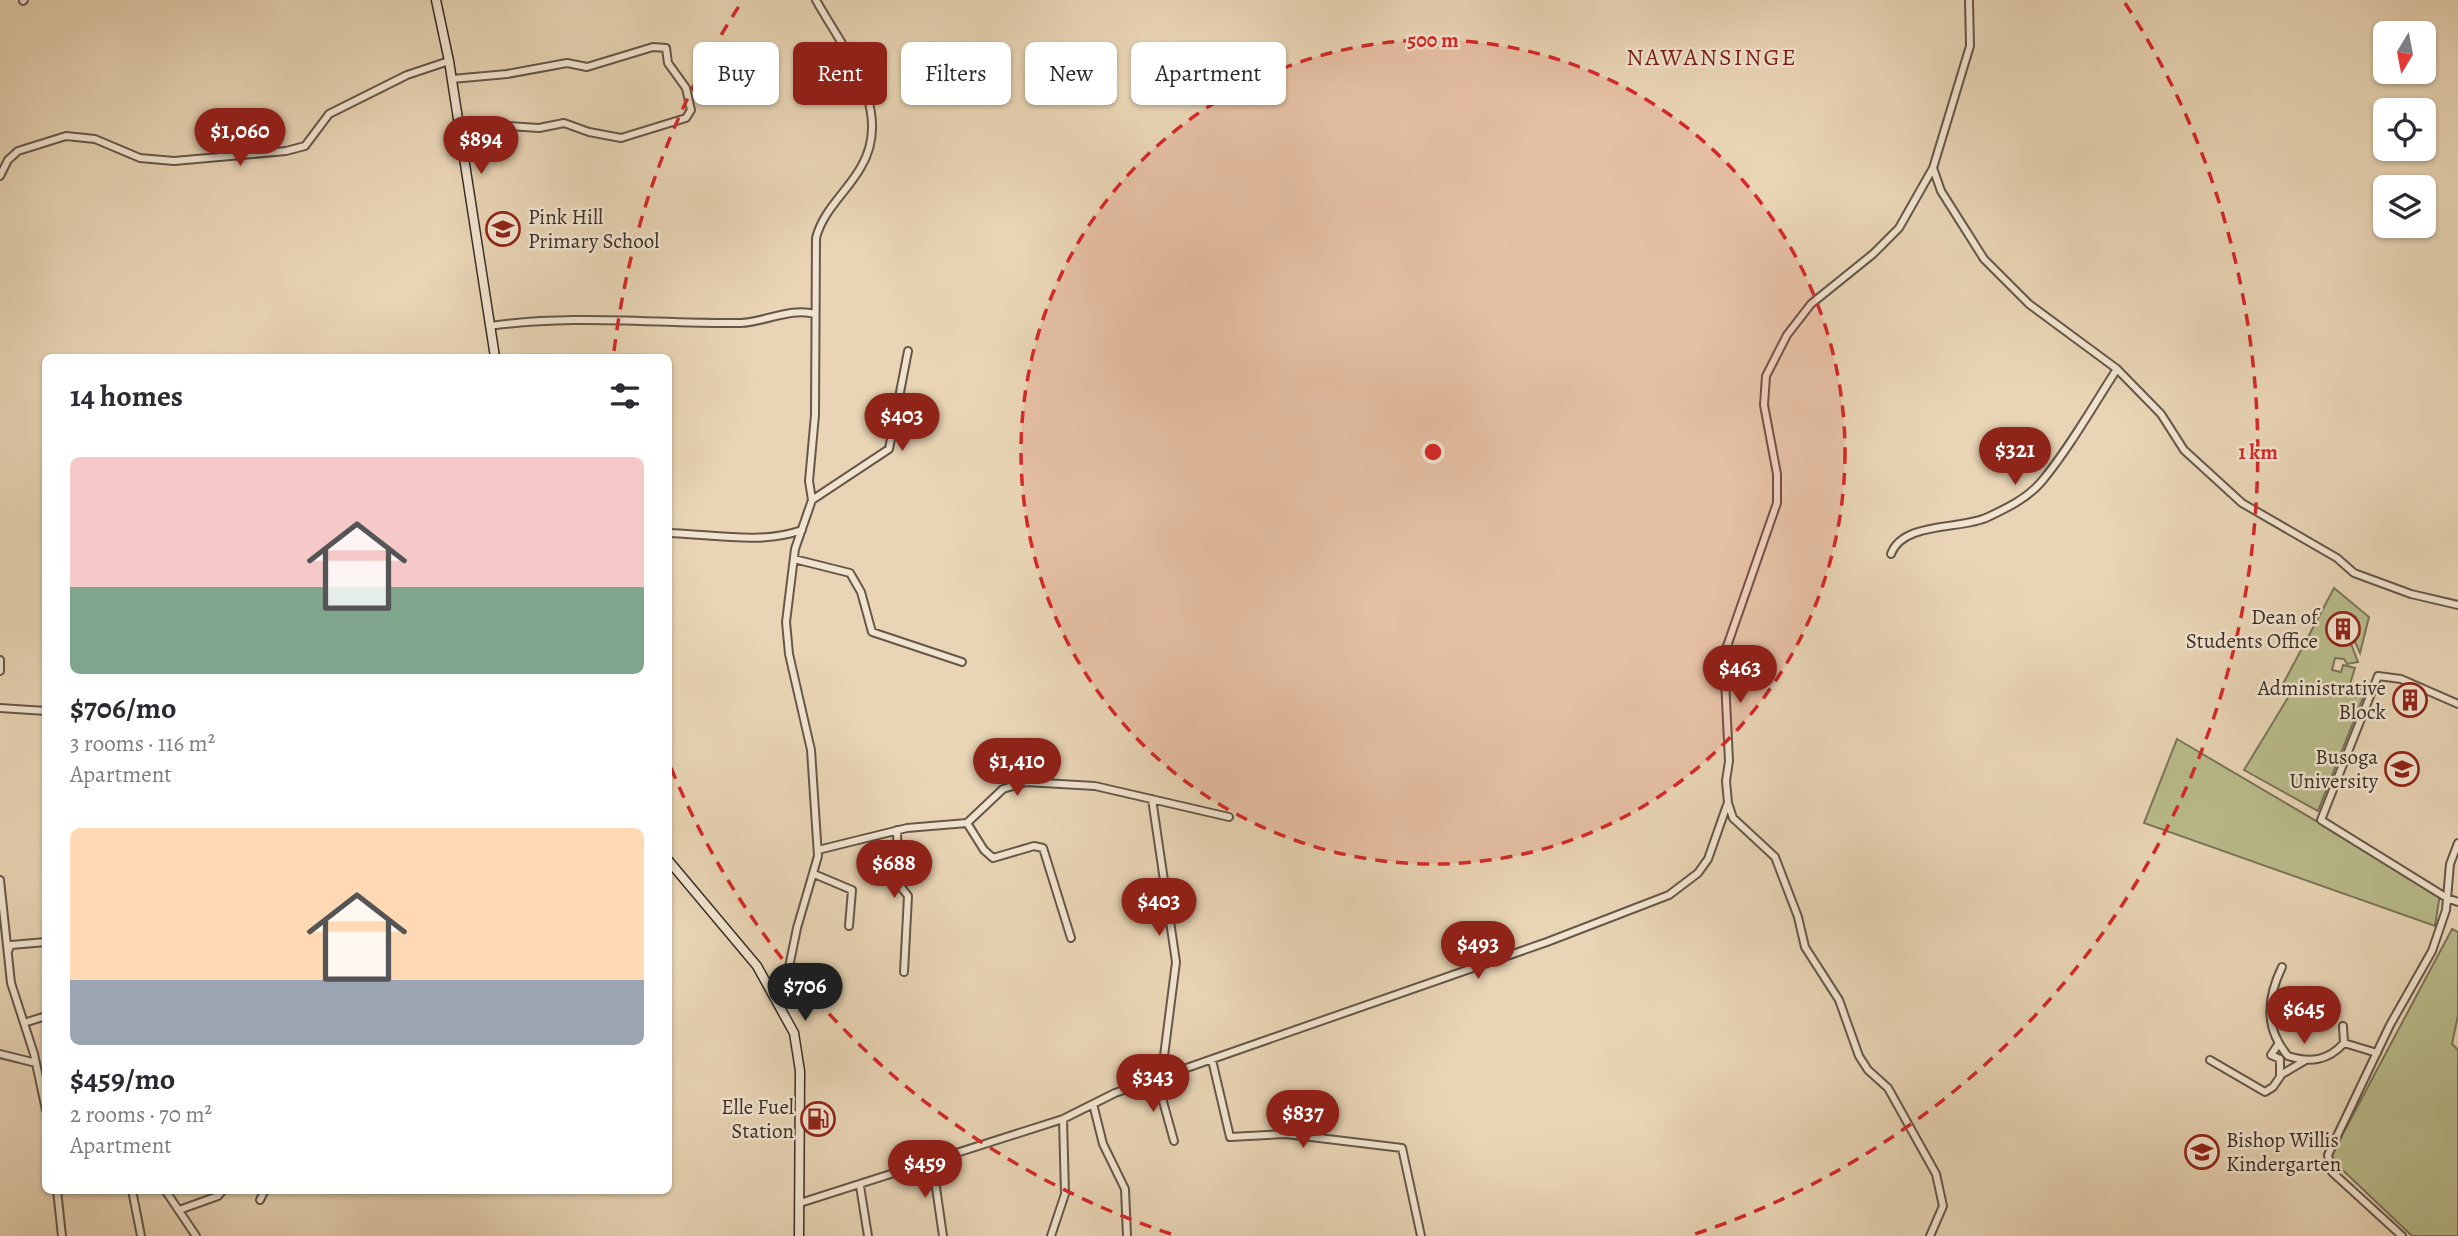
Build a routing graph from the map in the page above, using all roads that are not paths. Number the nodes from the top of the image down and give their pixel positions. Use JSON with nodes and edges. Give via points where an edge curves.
{"nodes":[{"id":1,"x":436,"y":0,"type":"edge"},
{"id":2,"x":816,"y":0,"type":"edge"},
{"id":3,"x":1969,"y":0,"type":"edge"},
{"id":4,"x":449,"y":61,"type":"junction"},
{"id":5,"x":452,"y":79,"type":"junction"},
{"id":6,"x":458,"y":122,"type":"junction"},
{"id":7,"x":1933,"y":168,"type":"junction"},
{"id":8,"x":0,"y":176,"type":"edge"},
{"id":9,"x":815,"y":314,"type":"junction"},
{"id":10,"x":490,"y":326,"type":"junction"},
{"id":11,"x":908,"y":351,"type":"dead end"},
{"id":12,"x":495,"y":354,"type":"edge"},
{"id":13,"x":2117,"y":369,"type":"junction"},
{"id":14,"x":812,"y":500,"type":"junction"},
{"id":15,"x":802,"y":530,"type":"junction"},
{"id":16,"x":672,"y":533,"type":"edge"},
{"id":17,"x":1891,"y":554,"type":"dead end"},
{"id":18,"x":794,"y":559,"type":"junction"},
{"id":19,"x":2458,"y":605,"type":"edge"},
{"id":20,"x":0,"y":660,"type":"edge"},
{"id":21,"x":962,"y":663,"type":"dead end"},
{"id":22,"x":0,"y":671,"type":"edge"},
{"id":23,"x":2458,"y":704,"type":"edge"},
{"id":24,"x":0,"y":708,"type":"edge"},
{"id":25,"x":42,"y":711,"type":"edge"},
{"id":26,"x":1152,"y":799,"type":"junction"},
{"id":27,"x":1728,"y":803,"type":"junction"},
{"id":28,"x":1229,"y":817,"type":"dead end"},
{"id":29,"x":967,"y":823,"type":"junction"},
{"id":30,"x":897,"y":831,"type":"junction"},
{"id":31,"x":2458,"y":843,"type":"edge"},
{"id":32,"x":818,"y":850,"type":"junction"},
{"id":33,"x":672,"y":865,"type":"edge"},
{"id":34,"x":814,"y":874,"type":"junction"},
{"id":35,"x":0,"y":880,"type":"edge"},
{"id":36,"x":2447,"y":898,"type":"junction"},
{"id":37,"x":2458,"y":902,"type":"edge"},
{"id":38,"x":849,"y":926,"type":"dead end"},
{"id":39,"x":1071,"y":938,"type":"dead end"},
{"id":40,"x":42,"y":942,"type":"edge"},
{"id":41,"x":8,"y":952,"type":"junction"},
{"id":42,"x":2282,"y":967,"type":"dead end"},
{"id":43,"x":904,"y":972,"type":"dead end"},
{"id":44,"x":781,"y":1006,"type":"junction"},
{"id":45,"x":42,"y":1017,"type":"edge"},
{"id":46,"x":24,"y":1023,"type":"junction"},
{"id":47,"x":2343,"y":1026,"type":"dead end"},
{"id":48,"x":2278,"y":1043,"type":"junction"},
{"id":49,"x":2344,"y":1043,"type":"junction"},
{"id":50,"x":2377,"y":1053,"type":"junction"},
{"id":51,"x":0,"y":1054,"type":"edge"},
{"id":52,"x":1212,"y":1060,"type":"junction"},
{"id":53,"x":2210,"y":1060,"type":"dead end"},
{"id":54,"x":2306,"y":1060,"type":"junction"},
{"id":55,"x":36,"y":1063,"type":"junction"},
{"id":56,"x":2280,"y":1076,"type":"junction"},
{"id":57,"x":1157,"y":1080,"type":"junction"},
{"id":58,"x":42,"y":1088,"type":"edge"},
{"id":59,"x":1093,"y":1104,"type":"junction"},
{"id":60,"x":1063,"y":1119,"type":"junction"},
{"id":61,"x":1174,"y":1141,"type":"dead end"},
{"id":62,"x":932,"y":1160,"type":"junction"},
{"id":63,"x":860,"y":1186,"type":"junction"},
{"id":64,"x":57,"y":1194,"type":"edge"},
{"id":65,"x":133,"y":1194,"type":"edge"},
{"id":66,"x":168,"y":1194,"type":"edge"},
{"id":67,"x":220,"y":1194,"type":"edge"},
{"id":68,"x":263,"y":1194,"type":"edge"},
{"id":69,"x":260,"y":1200,"type":"dead end"},
{"id":70,"x":800,"y":1203,"type":"junction"},
{"id":71,"x":179,"y":1210,"type":"junction"},
{"id":72,"x":62,"y":1236,"type":"edge"},
{"id":73,"x":141,"y":1236,"type":"edge"},
{"id":74,"x":197,"y":1236,"type":"edge"},
{"id":75,"x":799,"y":1236,"type":"edge"},
{"id":76,"x":868,"y":1236,"type":"edge"},
{"id":77,"x":943,"y":1236,"type":"edge"},
{"id":78,"x":1051,"y":1236,"type":"edge"},
{"id":79,"x":1127,"y":1236,"type":"edge"},
{"id":80,"x":1421,"y":1236,"type":"edge"},
{"id":81,"x":1930,"y":1236,"type":"edge"},
{"id":82,"x":2402,"y":1236,"type":"edge"}],
"edges":[{"from":1,"to":4,"type":"street"},
{"from":2,"to":9,"type":"street","via":[[859,76],[874,122],[863,164],[820,222]]},
{"from":3,"to":7,"type":"street","via":[[1970,46]]},
{"from":4,"to":5,"type":"street"},
{"from":4,"to":8,"type":"street","via":[[407,75],[328,114],[305,146],[286,151],[174,161],[139,158],[95,139],[66,136],[18,151]]},
{"from":5,"to":6,"type":"street"},
{"from":5,"to":6,"type":"street","via":[[567,63],[587,67],[653,47],[666,48],[668,63],[686,88],[691,110],[685,118],[621,138],[564,123],[539,128]]},
{"from":6,"to":10,"type":"street"},
{"from":7,"to":13,"type":"street","via":[[1941,191],[1984,259],[2029,304]]},
{"from":7,"to":27,"type":"street","via":[[1899,228],[1811,304],[1787,335],[1766,376],[1763,405],[1777,474],[1777,503],[1726,649]]},
{"from":9,"to":10,"type":"street","via":[[745,323],[606,318]]},
{"from":9,"to":14,"type":"street"},
{"from":10,"to":12,"type":"street"},
{"from":11,"to":14,"type":"street","via":[[889,449]]},
{"from":13,"to":17,"type":"street","via":[[2041,482],[2018,502],[1984,519],[1926,528],[1902,541]]},
{"from":13,"to":19,"type":"street","via":[[2161,414],[2184,450],[2242,503],[2337,558],[2354,573]]},
{"from":14,"to":15,"type":"street"},
{"from":15,"to":16,"type":"street","via":[[751,538]]},
{"from":15,"to":18,"type":"street"},
{"from":18,"to":21,"type":"street","via":[[850,573],[872,632]]},
{"from":18,"to":32,"type":"street","via":[[787,639],[811,750]]},
{"from":20,"to":22,"type":"street"},
{"from":23,"to":36,"type":"street","via":[[2401,679],[2378,676],[2321,820]]},
{"from":24,"to":25,"type":"street"},
{"from":26,"to":28,"type":"street"},
{"from":26,"to":29,"type":"street","via":[[1095,786],[1026,782],[1003,789]]},
{"from":26,"to":57,"type":"street","via":[[1176,962]]},
{"from":27,"to":52,"type":"street","via":[[1708,859],[1699,873],[1669,895]]},
{"from":27,"to":81,"type":"street","via":[[1733,818],[1775,857],[1805,947],[1839,1000],[1859,1056],[1888,1088],[1936,1174],[1944,1206]]},
{"from":29,"to":30,"type":"street"},
{"from":29,"to":39,"type":"street","via":[[993,858],[1034,846],[1043,848]]},
{"from":30,"to":32,"type":"street"},
{"from":30,"to":43,"type":"street","via":[[898,883],[908,896]]},
{"from":31,"to":36,"type":"street","via":[[2450,864]]},
{"from":32,"to":34,"type":"street"},
{"from":33,"to":44,"type":"street","via":[[757,966]]},
{"from":34,"to":38,"type":"street","via":[[852,890]]},
{"from":34,"to":44,"type":"street"},
{"from":35,"to":41,"type":"street"},
{"from":36,"to":37,"type":"street"},
{"from":36,"to":50,"type":"street","via":[[2432,951]]},
{"from":40,"to":41,"type":"street","via":[[11,945]]},
{"from":41,"to":46,"type":"street","via":[[11,983]]},
{"from":42,"to":48,"type":"street","via":[[2272,987],[2268,1012]]},
{"from":44,"to":70,"type":"street","via":[[793,1033],[800,1070]]},
{"from":45,"to":46,"type":"street"},
{"from":46,"to":55,"type":"street"},
{"from":47,"to":49,"type":"street"},
{"from":48,"to":54,"type":"street","via":[[2288,1056]]},
{"from":48,"to":56,"type":"street","via":[[2272,1055],[2280,1059]]},
{"from":49,"to":50,"type":"street"},
{"from":49,"to":54,"type":"street","via":[[2336,1052]]},
{"from":50,"to":82,"type":"street","via":[[2328,1155],[2329,1164],[2332,1172]]},
{"from":51,"to":55,"type":"street"},
{"from":52,"to":57,"type":"street"},
{"from":52,"to":80,"type":"street","via":[[1230,1136],[1286,1134],[1402,1148]]},
{"from":53,"to":56,"type":"street","via":[[2265,1092]]},
{"from":54,"to":56,"type":"street"},
{"from":55,"to":58,"type":"street"},
{"from":57,"to":59,"type":"street"},
{"from":57,"to":61,"type":"street"},
{"from":59,"to":60,"type":"street"},
{"from":59,"to":79,"type":"street","via":[[1103,1144],[1125,1189]]},
{"from":60,"to":62,"type":"street"},
{"from":60,"to":78,"type":"street","via":[[1065,1194]]},
{"from":62,"to":63,"type":"street"},
{"from":62,"to":77,"type":"street"},
{"from":63,"to":70,"type":"street"},
{"from":63,"to":76,"type":"street"},
{"from":64,"to":72,"type":"street"},
{"from":65,"to":73,"type":"street"},
{"from":66,"to":71,"type":"street"},
{"from":67,"to":71,"type":"street"},
{"from":68,"to":69,"type":"street"},
{"from":70,"to":75,"type":"street"},
{"from":71,"to":74,"type":"street"}]}
